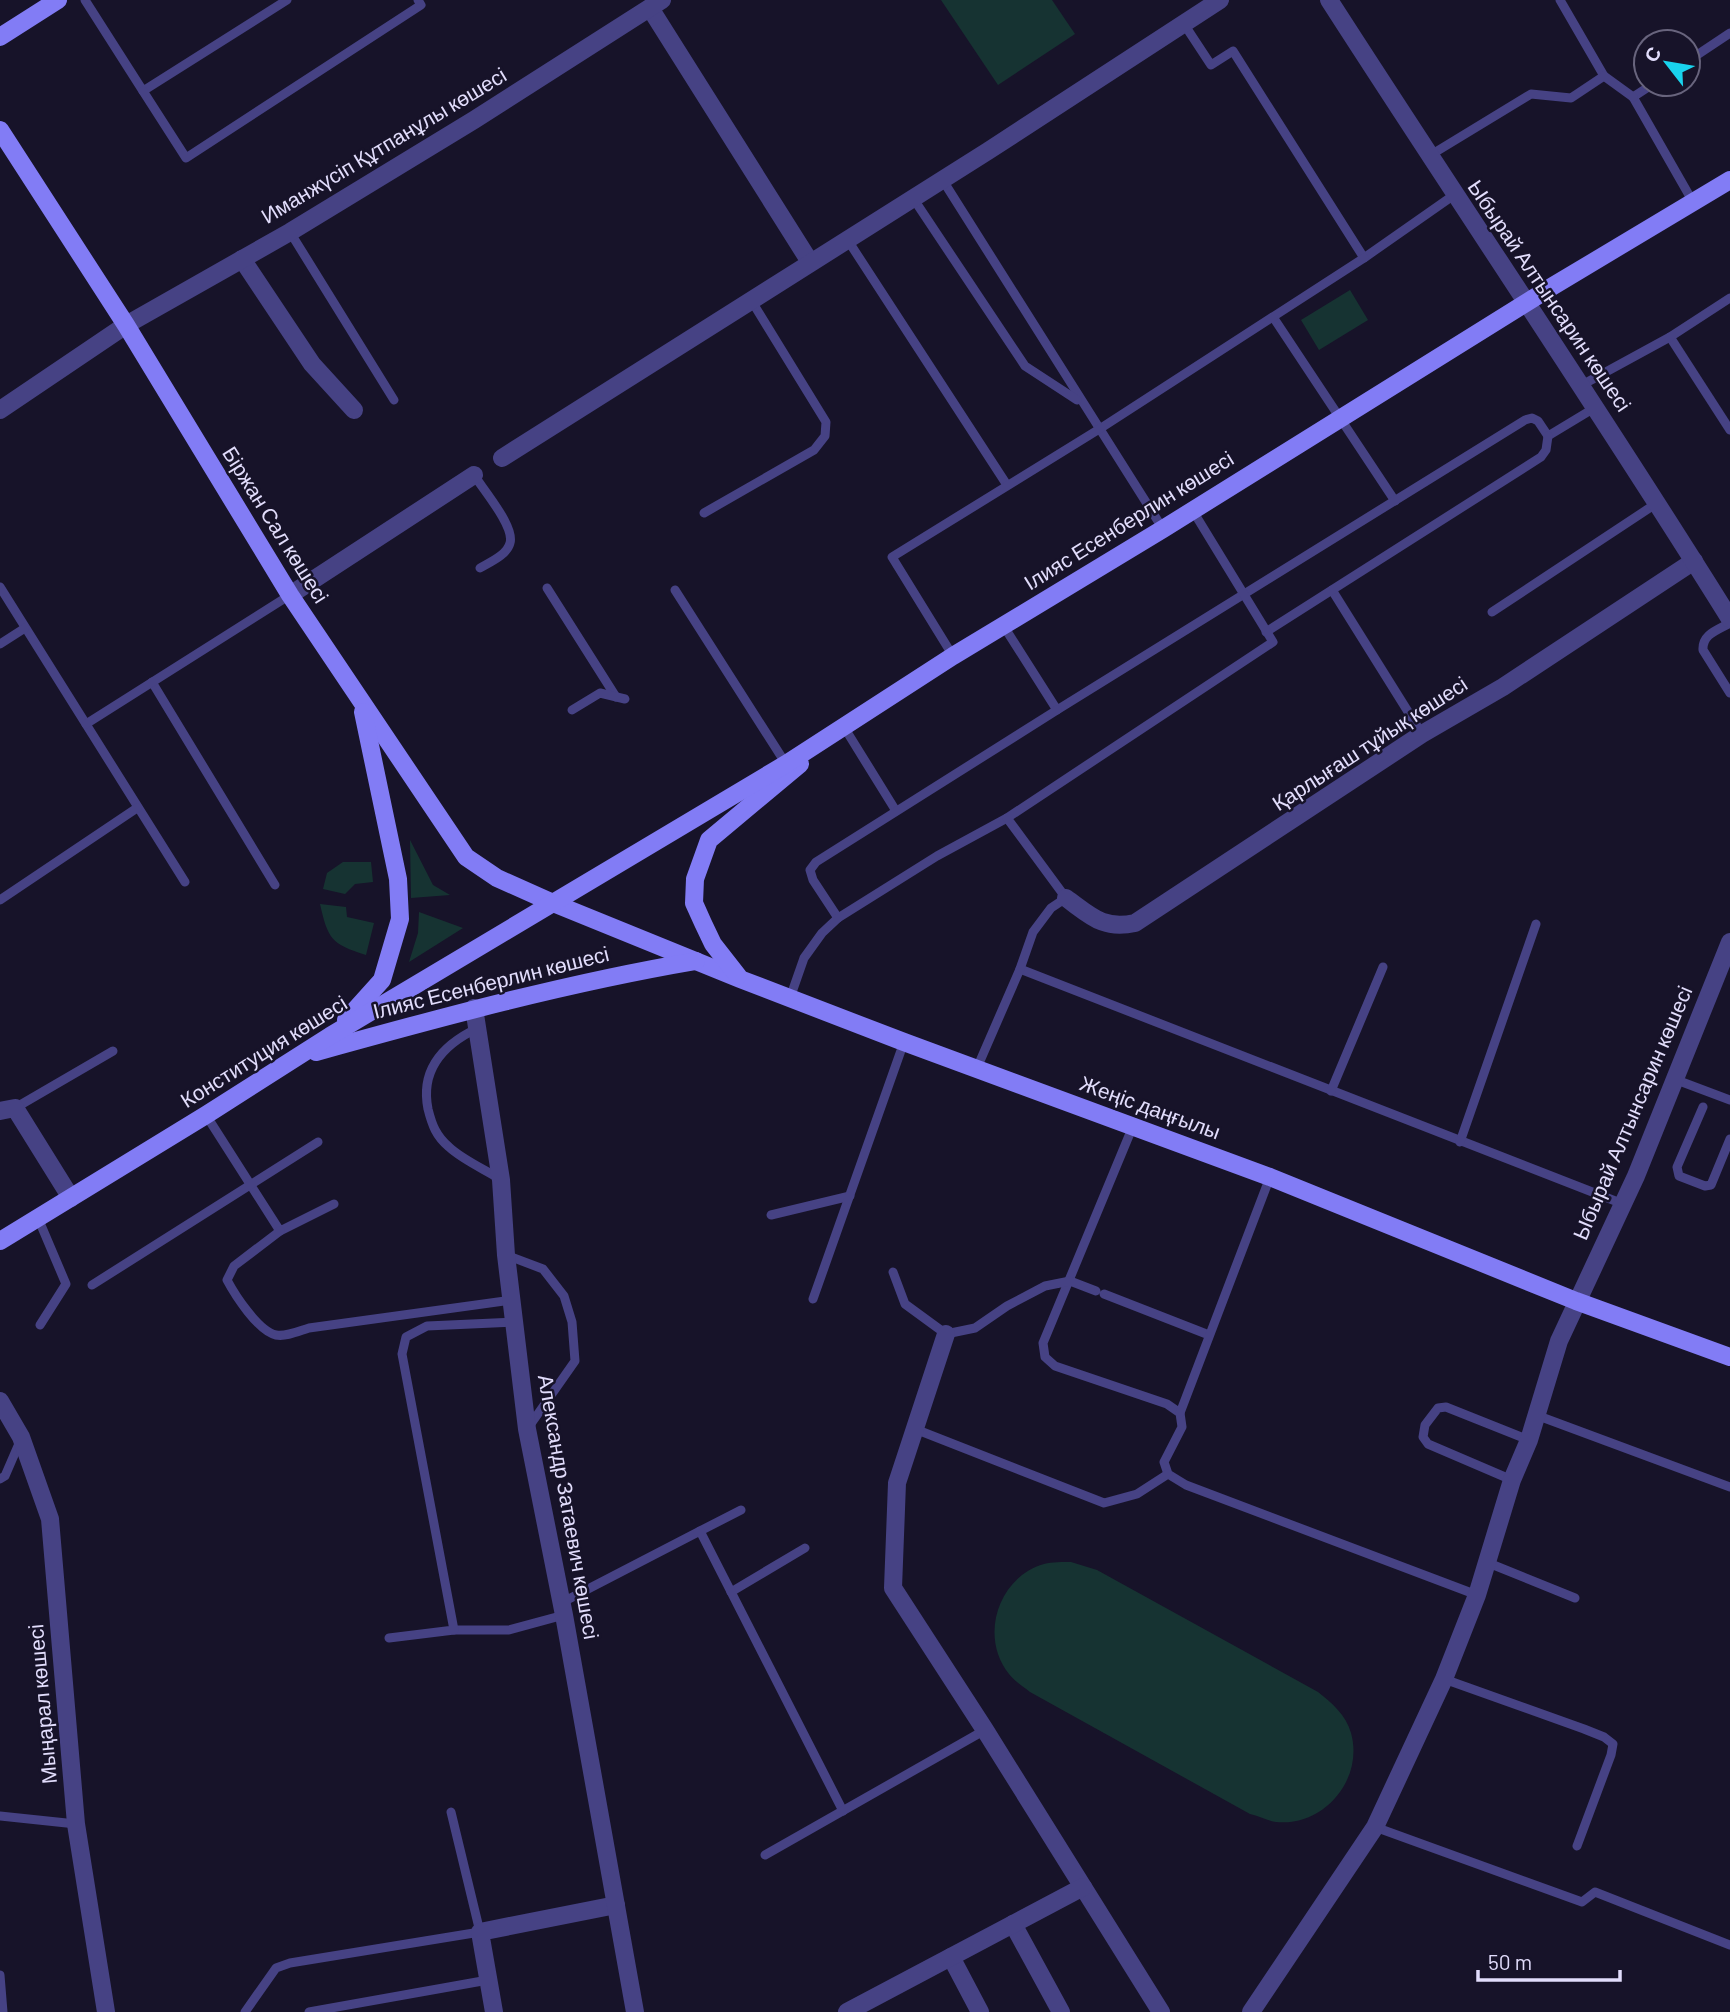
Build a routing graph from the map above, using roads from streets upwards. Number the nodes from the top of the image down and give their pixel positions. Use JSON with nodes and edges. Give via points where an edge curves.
{"nodes":[{"id":1,"x":58,"y":0,"type":"edge"},
{"id":2,"x":1220,"y":0,"type":"edge"},
{"id":3,"x":1329,"y":0,"type":"edge"},
{"id":4,"x":656,"y":4,"type":"edge"},
{"id":5,"x":0,"y":37,"type":"edge"},
{"id":6,"x":0,"y":130,"type":"edge"},
{"id":7,"x":1730,"y":180,"type":"edge"},
{"id":8,"x":242,"y":259,"type":"junction"},
{"id":9,"x":810,"y":262,"type":"junction"},
{"id":10,"x":1527,"y":302,"type":"junction"},
{"id":11,"x":126,"y":324,"type":"junction"},
{"id":12,"x":0,"y":410,"type":"edge"},
{"id":13,"x":354,"y":410,"type":"dead end"},
{"id":14,"x":502,"y":458,"type":"dead end"},
{"id":15,"x":474,"y":475,"type":"road end"},
{"id":16,"x":1694,"y":561,"type":"junction"},
{"id":17,"x":290,"y":594,"type":"junction"},
{"id":18,"x":1730,"y":621,"type":"edge"},
{"id":19,"x":360,"y":701,"type":"junction"},
{"id":20,"x":839,"y":731,"type":"junction"},
{"id":21,"x":1066,"y":898,"type":"road end"},
{"id":22,"x":553,"y":902,"type":"junction"},
{"id":23,"x":1730,"y":942,"type":"edge"},
{"id":24,"x":696,"y":961,"type":"junction"},
{"id":25,"x":740,"y":979,"type":"junction"},
{"id":26,"x":474,"y":1008,"type":"junction"},
{"id":27,"x":330,"y":1036,"type":"junction"},
{"id":28,"x":299,"y":1056,"type":"junction"},
{"id":29,"x":8,"y":1110,"type":"edge"},
{"id":30,"x":71,"y":1198,"type":"junction"},
{"id":31,"x":0,"y":1241,"type":"edge"},
{"id":32,"x":1576,"y":1301,"type":"junction"},
{"id":33,"x":946,"y":1334,"type":"road end"},
{"id":34,"x":1730,"y":1357,"type":"edge"},
{"id":35,"x":0,"y":1401,"type":"edge"},
{"id":36,"x":1083,"y":1887,"type":"junction"},
{"id":37,"x":616,"y":1905,"type":"junction"},
{"id":38,"x":1013,"y":1924,"type":"junction"},
{"id":39,"x":951,"y":1957,"type":"junction"},
{"id":40,"x":106,"y":2012,"type":"edge"},
{"id":41,"x":494,"y":2012,"type":"edge"},
{"id":42,"x":635,"y":2012,"type":"edge"},
{"id":43,"x":847,"y":2012,"type":"edge"},
{"id":44,"x":980,"y":2012,"type":"edge"},
{"id":45,"x":1062,"y":2012,"type":"edge"},
{"id":46,"x":1161,"y":2012,"type":"edge"},
{"id":47,"x":1251,"y":2012,"type":"edge"}],
"edges":[{"from":1,"to":5,"type":"main road"},
{"from":2,"to":9,"type":"street"},
{"from":3,"to":10,"type":"street","name":"Ыбырай Алтынсарин көшесі"},
{"from":4,"to":8,"type":"street","name":"Иманжүсіп Құтпанұлы көшесі"},
{"from":4,"to":9,"type":"street"},
{"from":6,"to":11,"type":"main road","name":"Біржан Сал көшесі"},
{"from":7,"to":10,"type":"main road","name":"Ілияс Есенберлин көшесі"},
{"from":8,"to":11,"type":"street","name":"Иманжүсіп Құтпанұлы көшесі"},
{"from":8,"to":13,"type":"street","via":[[312,363]]},
{"from":9,"to":14,"type":"street"},
{"from":10,"to":16,"type":"street","name":"Ыбырай Алтынсарин көшесі"},
{"from":10,"to":20,"type":"main road","name":"Ілияс Есенберлин көшесі"},
{"from":11,"to":12,"type":"street","name":"Иманжүсіп Құтпанұлы көшесі"},
{"from":11,"to":17,"type":"main road","name":"Біржан Сал көшесі"},
{"from":15,"to":17,"type":"street"},
{"from":16,"to":18,"type":"street","name":"Ыбырай Алтынсарин көшесі"},
{"from":16,"to":21,"type":"street","name":"Қарлығаш тұйық көшесі","via":[[1135,923],[1100,922]]},
{"from":17,"to":19,"type":"main road","name":"Біржан Сал көшесі"},
{"from":19,"to":22,"type":"main road","name":"Біржан Сал көшесі","via":[[466,857],[497,878]]},
{"from":19,"to":27,"type":"main road","via":[[398,879],[400,919],[382,980]]},
{"from":20,"to":22,"type":"main road","name":"Ілияс Есенберлин көшесі"},
{"from":20,"to":25,"type":"main road","via":[[709,840],[695,879],[694,903],[713,944]]},
{"from":22,"to":24,"type":"main road","name":"Жеңіс даңғылы"},
{"from":22,"to":27,"type":"main road","name":"Конституция көшесі"},
{"from":23,"to":32,"type":"street","name":"Ыбырай Алтынсарин көшесі","via":[[1623,1204]]},
{"from":24,"to":25,"type":"main road","name":"Жеңіс даңғылы"},
{"from":24,"to":26,"type":"main road","name":"Ілияс Есенберлин көшесі"},
{"from":25,"to":32,"type":"main road","name":"Жеңіс даңғылы","via":[[1270,1177]]},
{"from":26,"to":28,"type":"main road","name":"Ілияс Есенберлин көшесі"},
{"from":26,"to":37,"type":"street","name":"Александр Затаевич көшесі","via":[[501,1180],[527,1429]]},
{"from":27,"to":28,"type":"main road","name":"Конституция көшесі"},
{"from":28,"to":30,"type":"main road","name":"Конституция көшесі"},
{"from":29,"to":30,"type":"street"},
{"from":30,"to":31,"type":"main road","name":"Конституция көшесі"},
{"from":32,"to":34,"type":"main road","name":"Жеңіс даңғылы"},
{"from":32,"to":47,"type":"street","name":"Ыбырай Алтынсарин көшесі","via":[[1444,1679],[1375,1827]]},
{"from":33,"to":36,"type":"street","via":[[897,1483],[893,1588]]},
{"from":35,"to":40,"type":"street","name":"Мыңарал көшесі","via":[[21,1437],[50,1519],[76,1824]]},
{"from":36,"to":38,"type":"street"},
{"from":36,"to":46,"type":"street"},
{"from":37,"to":41,"type":"street","via":[[480,1932]]},
{"from":37,"to":42,"type":"street","name":"Александр Затаевич көшесі"},
{"from":38,"to":39,"type":"street"},
{"from":38,"to":45,"type":"street"},
{"from":39,"to":43,"type":"street"},
{"from":39,"to":44,"type":"street"}]}
